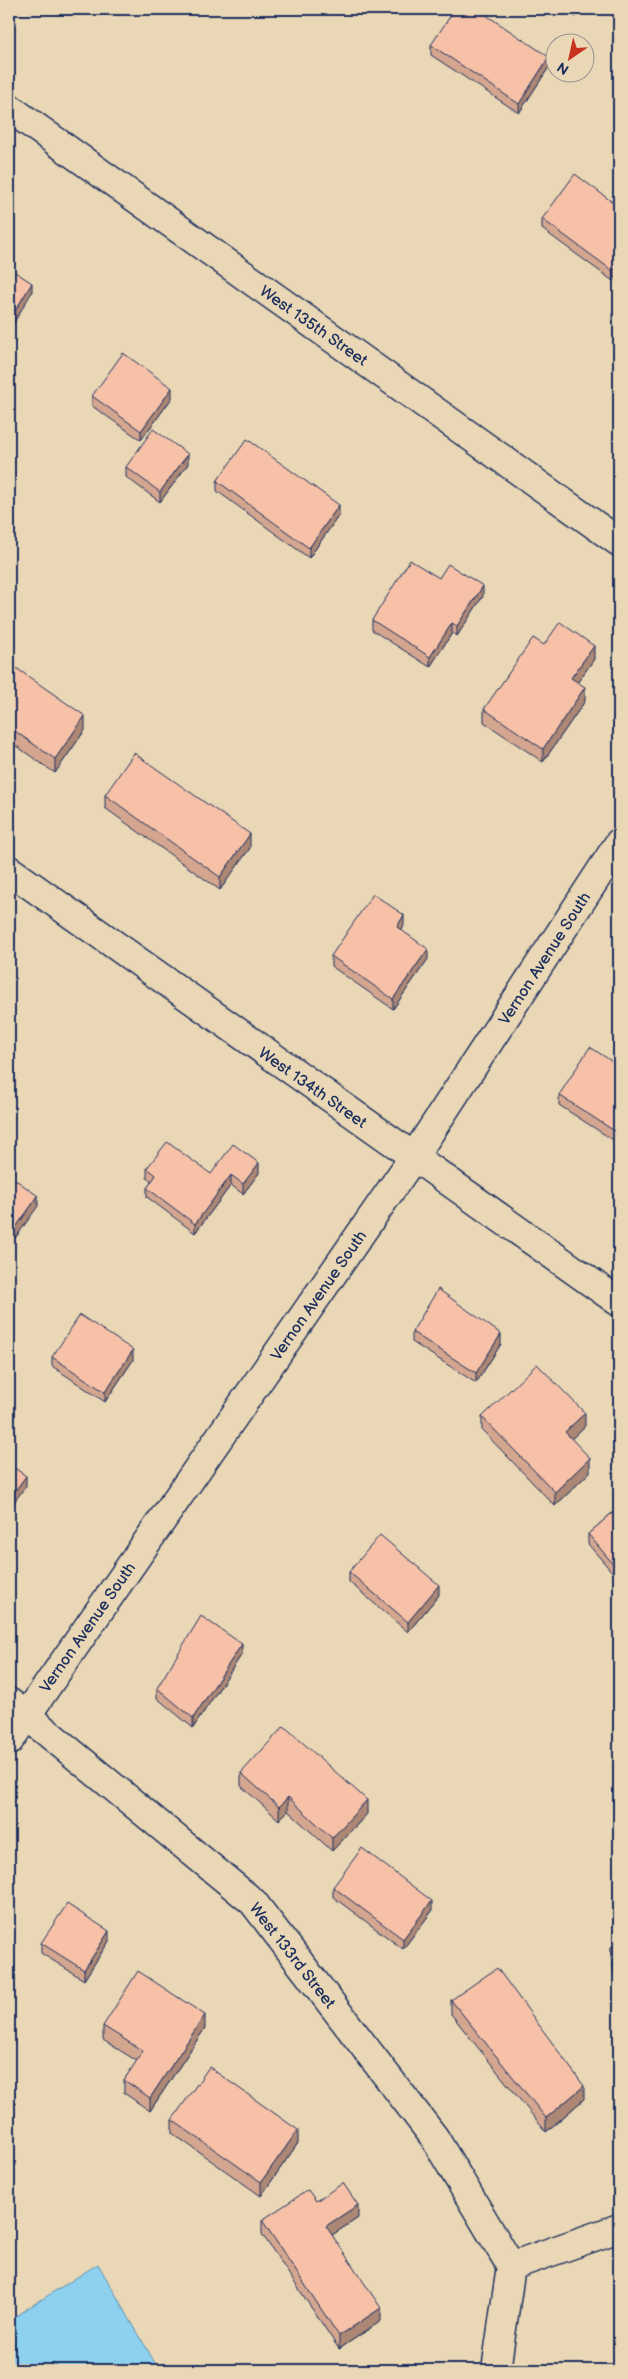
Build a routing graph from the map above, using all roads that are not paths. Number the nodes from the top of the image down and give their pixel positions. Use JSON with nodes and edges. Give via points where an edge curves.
{"nodes":[{"id":1,"x":9,"y":108,"type":"edge"},
{"id":2,"x":619,"y":542,"type":"edge"},
{"id":3,"x":619,"y":843,"type":"edge"},
{"id":4,"x":9,"y":870,"type":"edge"},
{"id":5,"x":413,"y":1158,"type":"junction"},
{"id":6,"x":619,"y":1302,"type":"edge"},
{"id":7,"x":18,"y":1709,"type":"edge"},
{"id":8,"x":9,"y":1741,"type":"edge"},
{"id":9,"x":619,"y":2228,"type":"edge"},
{"id":10,"x":511,"y":2266,"type":"junction"},
{"id":11,"x":496,"y":2370,"type":"edge"}],
"edges":[{"from":1,"to":2,"type":"street","name":"West 135th Street"},
{"from":3,"to":5,"type":"street","name":"Vernon Avenue South"},
{"from":4,"to":5,"type":"street","name":"West 134th Street"},
{"from":5,"to":6,"type":"street","name":"West 134th Street"},
{"from":5,"to":7,"type":"street","name":"Vernon Avenue South"},
{"from":7,"to":8,"type":"street","name":"Vernon Avenue South"},
{"from":7,"to":10,"type":"street","name":"West 133rd Street","via":[[253,1902],[434,2137]]},
{"from":9,"to":10,"type":"street"},
{"from":10,"to":11,"type":"street"}]}
